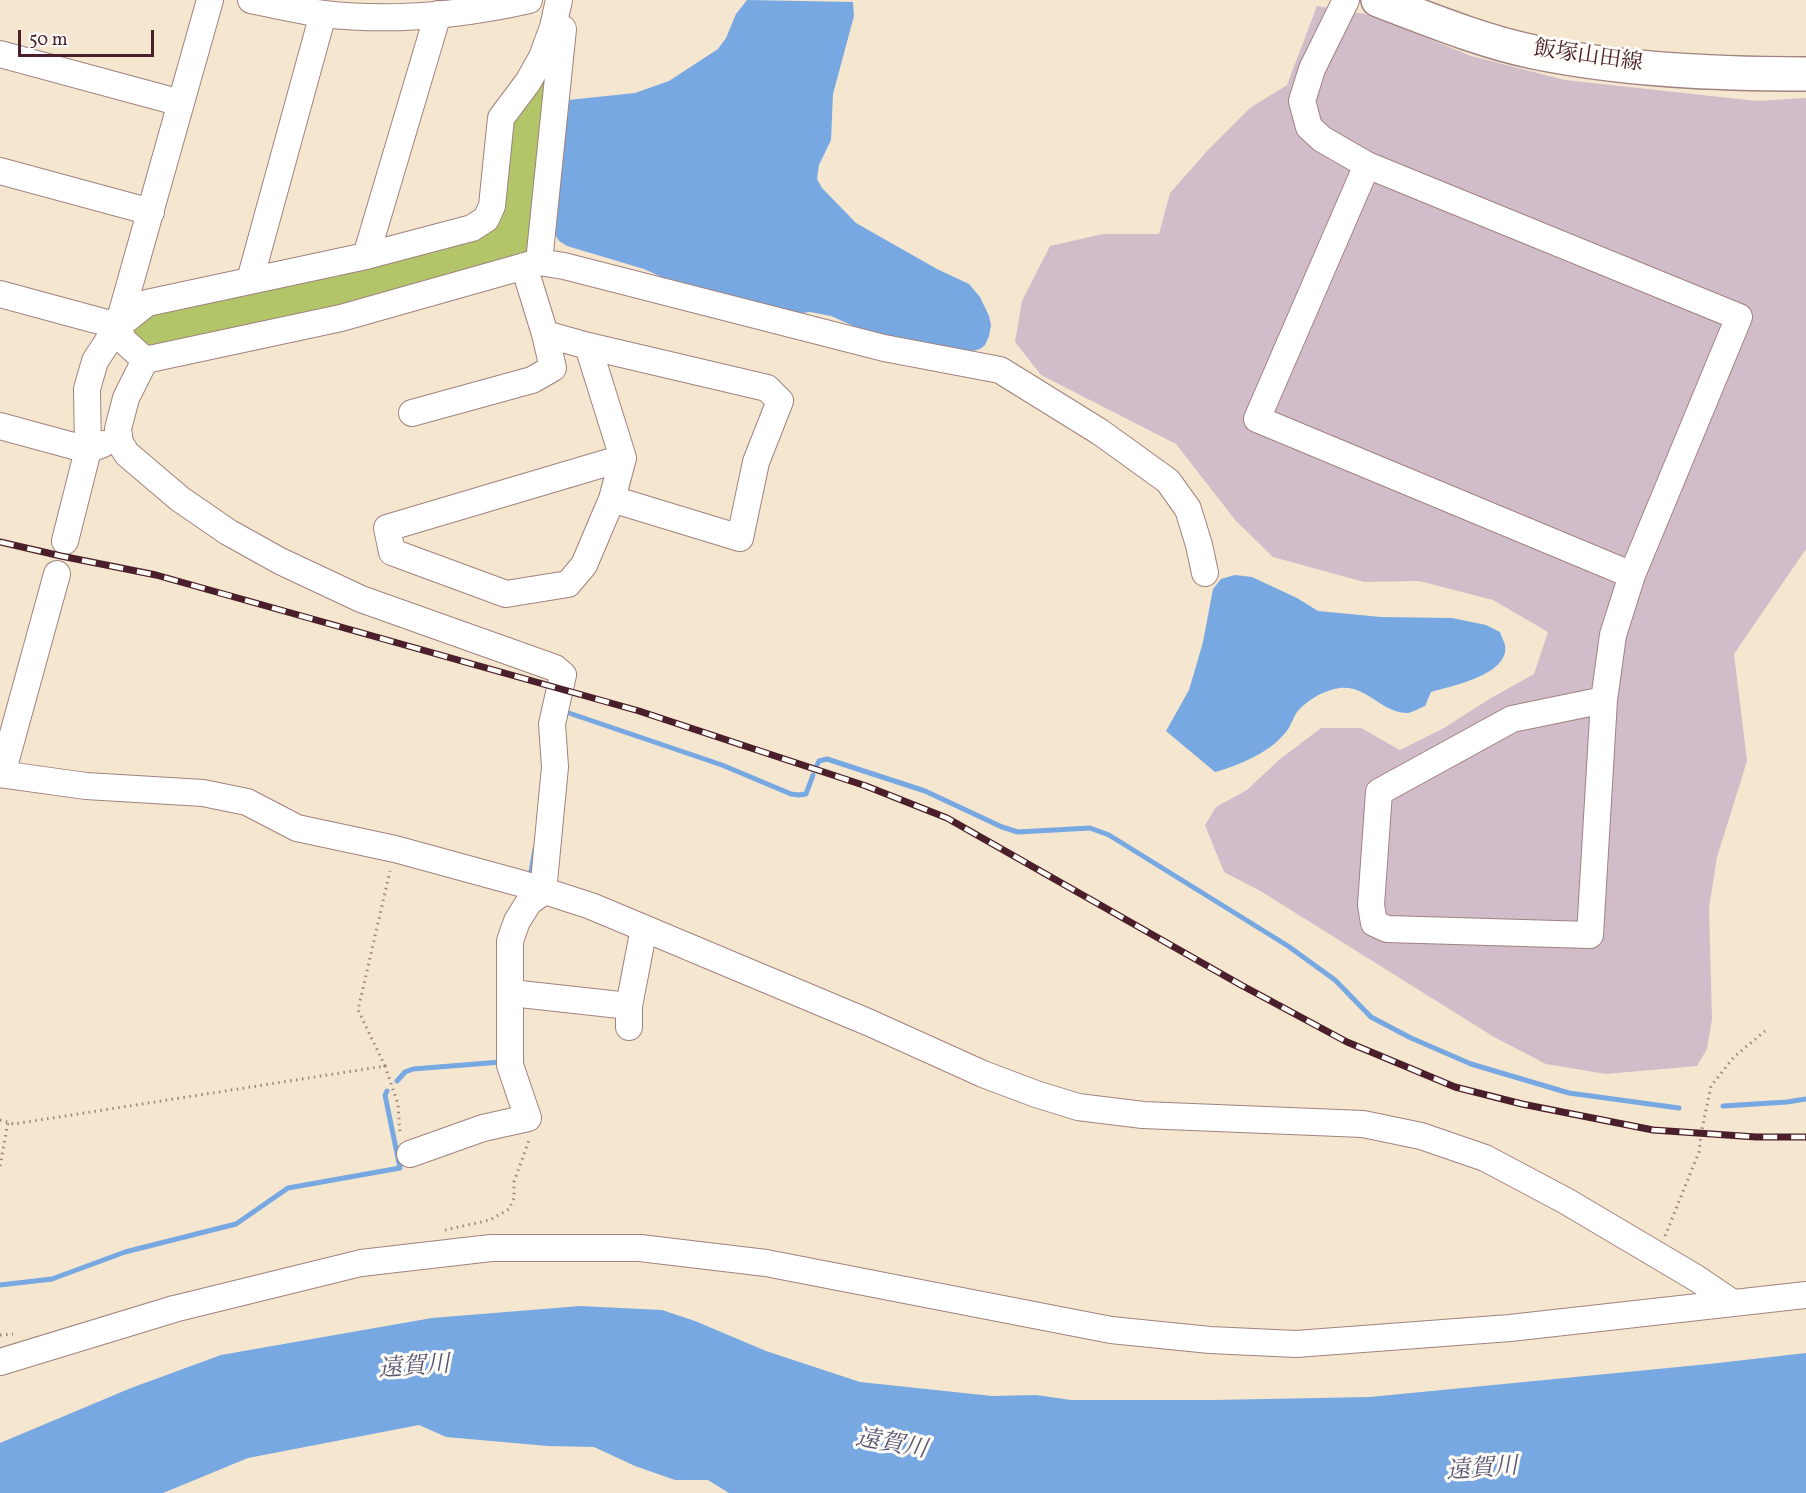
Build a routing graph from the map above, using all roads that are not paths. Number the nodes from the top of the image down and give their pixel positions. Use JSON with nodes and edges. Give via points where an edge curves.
{"nodes":[{"id":1,"x":210,"y":0,"type":"edge"},
{"id":2,"x":251,"y":0,"type":"edge"},
{"id":3,"x":529,"y":0,"type":"edge"},
{"id":4,"x":561,"y":0,"type":"edge"},
{"id":5,"x":1346,"y":0,"type":"edge"},
{"id":6,"x":1378,"y":0,"type":"edge"},
{"id":7,"x":323,"y":14,"type":"junction"},
{"id":8,"x":438,"y":14,"type":"junction"},
{"id":9,"x":0,"y":54,"type":"edge"},
{"id":10,"x":1806,"y":74,"type":"edge"},
{"id":11,"x":181,"y":103,"type":"junction"},
{"id":12,"x":1367,"y":165,"type":"junction"},
{"id":13,"x":0,"y":171,"type":"edge"},
{"id":14,"x":151,"y":212,"type":"junction"},
{"id":15,"x":366,"y":256,"type":"junction"},
{"id":16,"x":532,"y":264,"type":"junction"},
{"id":17,"x":250,"y":280,"type":"junction"},
{"id":18,"x":0,"y":294,"type":"edge"},
{"id":19,"x":118,"y":326,"type":"junction"},
{"id":20,"x":545,"y":334,"type":"junction"},
{"id":21,"x":588,"y":346,"type":"junction"},
{"id":22,"x":145,"y":360,"type":"junction"},
{"id":23,"x":412,"y":413,"type":"dead end"},
{"id":24,"x":0,"y":426,"type":"edge"},
{"id":25,"x":119,"y":438,"type":"junction"},
{"id":26,"x":88,"y":450,"type":"junction"},
{"id":27,"x":622,"y":458,"type":"junction"},
{"id":28,"x":612,"y":499,"type":"junction"},
{"id":29,"x":65,"y":541,"type":"dead end"},
{"id":30,"x":1205,"y":573,"type":"dead end"},
{"id":31,"x":57,"y":574,"type":"dead end"},
{"id":32,"x":1632,"y":575,"type":"junction"},
{"id":33,"x":1604,"y":700,"type":"junction"},
{"id":34,"x":1,"y":774,"type":"edge"},
{"id":35,"x":533,"y":888,"type":"junction"},
{"id":36,"x":644,"y":928,"type":"junction"},
{"id":37,"x":511,"y":993,"type":"junction"},
{"id":38,"x":410,"y":1154,"type":"road end"},
{"id":39,"x":1806,"y":1295,"type":"edge"},
{"id":40,"x":1733,"y":1304,"type":"junction"},
{"id":41,"x":0,"y":1362,"type":"edge"}],
"edges":[{"from":1,"to":11,"type":"street"},
{"from":2,"to":7,"type":"street"},
{"from":3,"to":8,"type":"street"},
{"from":4,"to":15,"type":"street","via":[[542,57],[501,118],[492,206],[486,219],[472,228]]},
{"from":4,"to":16,"type":"street","via":[[563,26]]},
{"from":5,"to":12,"type":"street","via":[[1312,69],[1302,101],[1309,127]]},
{"from":6,"to":10,"type":"main road","name":"飯塚山田線","via":[[1531,51],[1591,62],[1739,74]]},
{"from":7,"to":8,"type":"street"},
{"from":7,"to":17,"type":"street"},
{"from":8,"to":15,"type":"street"},
{"from":9,"to":11,"type":"street"},
{"from":11,"to":14,"type":"street"},
{"from":12,"to":32,"type":"street","via":[[1739,317]]},
{"from":12,"to":32,"type":"street","via":[[1257,419]]},
{"from":13,"to":14,"type":"street"},
{"from":14,"to":19,"type":"street"},
{"from":15,"to":17,"type":"street"},
{"from":16,"to":20,"type":"street"},
{"from":16,"to":22,"type":"street","via":[[341,318]]},
{"from":16,"to":30,"type":"street","via":[[660,290],[885,348],[1000,370],[1100,432],[1168,481],[1188,509]]},
{"from":17,"to":19,"type":"street","via":[[147,303]]},
{"from":18,"to":19,"type":"street"},
{"from":19,"to":22,"type":"street","via":[[123,340]]},
{"from":19,"to":26,"type":"street","via":[[95,361],[87,389]]},
{"from":20,"to":21,"type":"street"},
{"from":20,"to":23,"type":"street","via":[[553,368],[532,380]]},
{"from":21,"to":27,"type":"street"},
{"from":21,"to":28,"type":"street","via":[[767,388],[780,401],[756,462],[740,538]]},
{"from":22,"to":25,"type":"street","via":[[126,398]]},
{"from":24,"to":26,"type":"street"},
{"from":25,"to":26,"type":"street"},
{"from":25,"to":35,"type":"street","via":[[127,453],[180,500],[280,561],[361,599],[555,668],[563,675],[555,712],[555,767]]},
{"from":26,"to":29,"type":"street"},
{"from":27,"to":28,"type":"street"},
{"from":27,"to":28,"type":"street","via":[[387,528],[392,552],[506,594],[568,584],[584,565]]},
{"from":31,"to":34,"type":"street"},
{"from":32,"to":33,"type":"street","via":[[1613,635]]},
{"from":33,"to":33,"type":"street","via":[[1590,935],[1387,929],[1374,923],[1371,905],[1379,792],[1512,718]]},
{"from":34,"to":35,"type":"street","via":[[86,786],[203,793],[247,802],[297,828],[395,849]]},
{"from":35,"to":36,"type":"street"},
{"from":35,"to":37,"type":"street","via":[[510,941]]},
{"from":36,"to":37,"type":"street","via":[[629,1016]]},
{"from":36,"to":40,"type":"street","via":[[983,1074],[1078,1107],[1143,1115],[1363,1124],[1421,1136],[1485,1158],[1658,1255]]},
{"from":37,"to":38,"type":"street","via":[[510,1065],[528,1118],[483,1128]]},
{"from":39,"to":40,"type":"street"},
{"from":40,"to":41,"type":"street","via":[[1510,1328],[1296,1344],[1111,1330],[766,1263],[640,1248],[491,1248],[361,1263],[174,1309]]}]}
